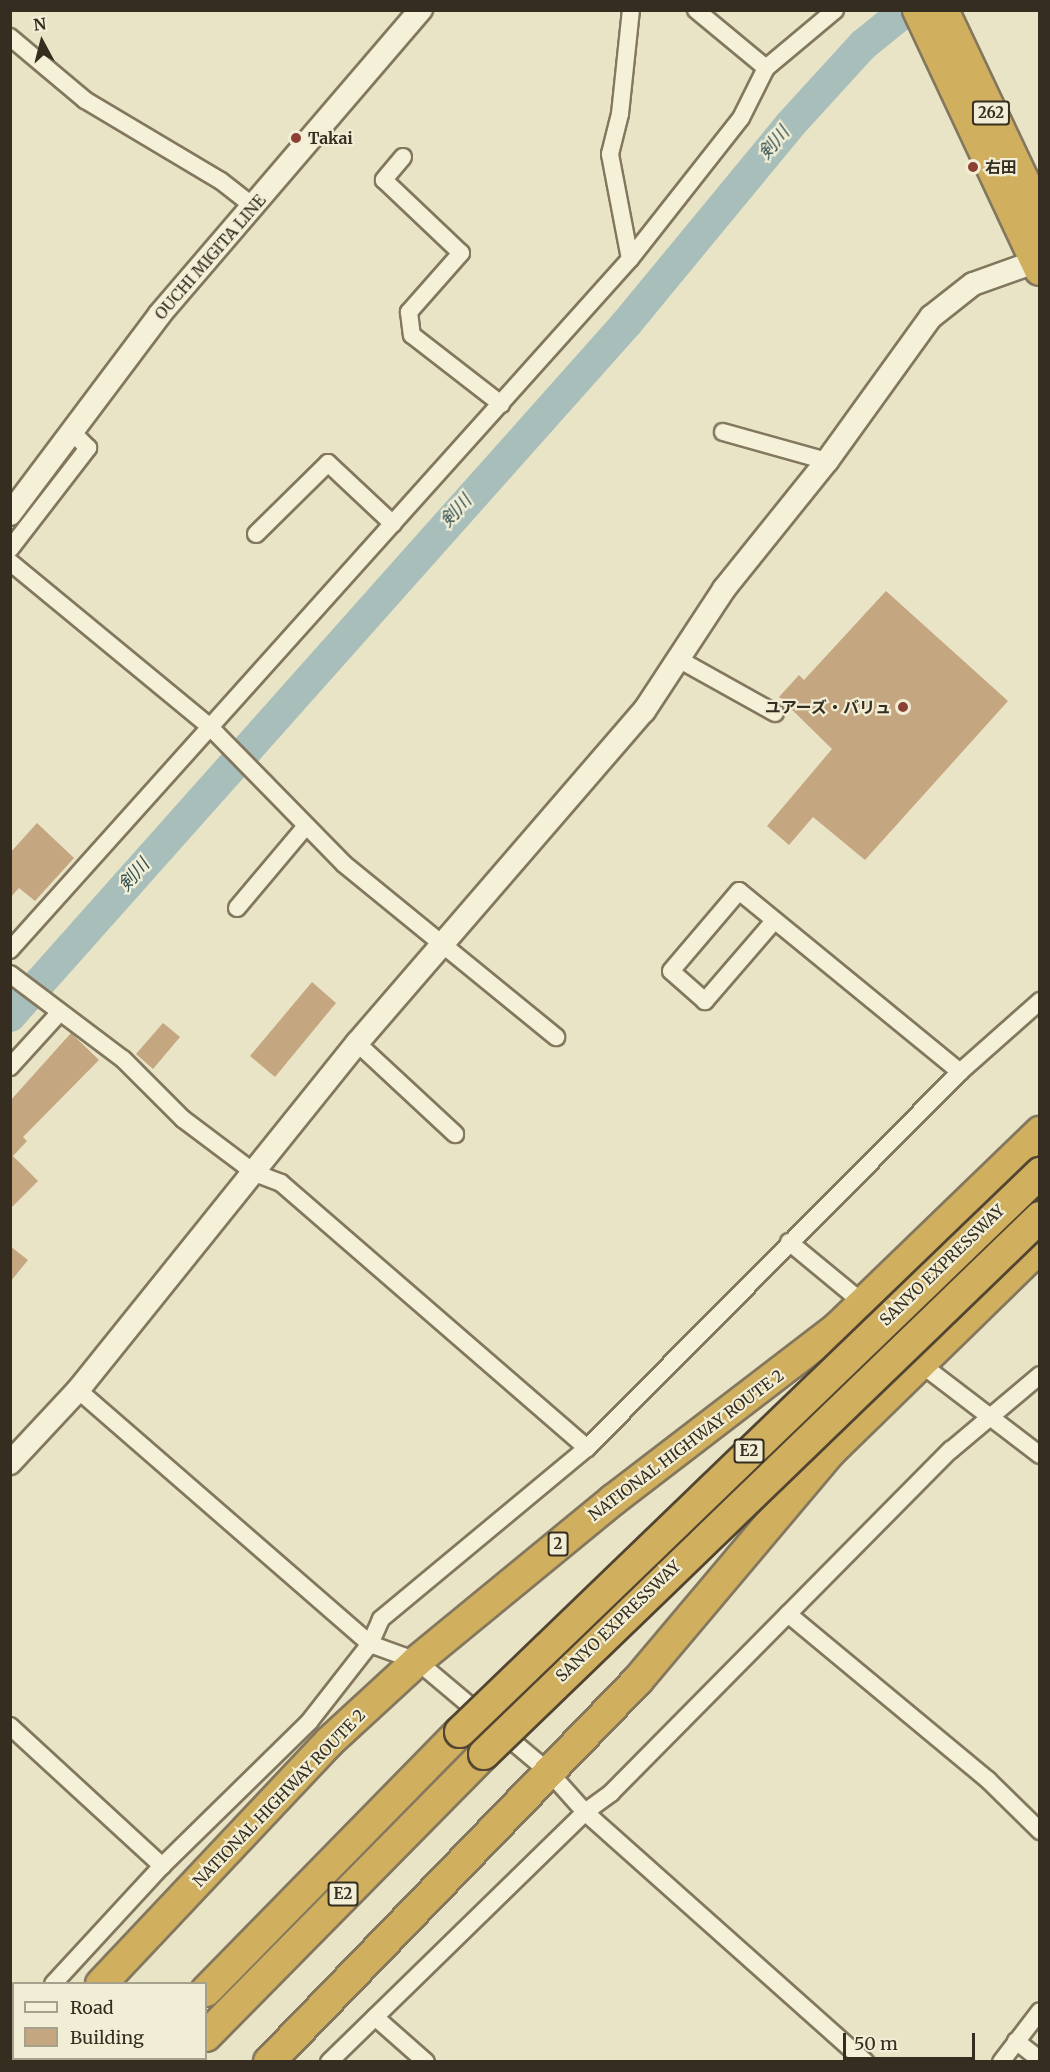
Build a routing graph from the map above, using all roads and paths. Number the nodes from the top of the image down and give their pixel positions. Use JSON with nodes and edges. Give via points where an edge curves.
{"nodes":[{"id":1,"x":421,"y":10,"type":"edge"},
{"id":2,"x":631,"y":10,"type":"edge"},
{"id":3,"x":696,"y":10,"type":"edge"},
{"id":4,"x":835,"y":10,"type":"edge"},
{"id":5,"x":938,"y":14,"type":"edge"},
{"id":6,"x":10,"y":37,"type":"edge"},
{"id":7,"x":766,"y":68,"type":"junction"},
{"id":8,"x":403,"y":156,"type":"dead end"},
{"id":9,"x":253,"y":206,"type":"junction"},
{"id":10,"x":1040,"y":215,"type":"edge"},
{"id":11,"x":630,"y":259,"type":"junction"},
{"id":12,"x":1038,"y":263,"type":"edge"},
{"id":13,"x":501,"y":404,"type":"junction"},
{"id":14,"x":71,"y":431,"type":"junction"},
{"id":15,"x":723,"y":432,"type":"dead end"},
{"id":16,"x":827,"y":461,"type":"junction"},
{"id":17,"x":10,"y":514,"type":"edge"},
{"id":18,"x":393,"y":524,"type":"junction"},
{"id":19,"x":256,"y":534,"type":"dead end"},
{"id":20,"x":10,"y":549,"type":"edge"},
{"id":21,"x":10,"y":562,"type":"edge"},
{"id":22,"x":678,"y":659,"type":"junction"},
{"id":23,"x":776,"y":713,"type":"dead end"},
{"id":24,"x":208,"y":725,"type":"junction"},
{"id":25,"x":306,"y":826,"type":"junction"},
{"id":26,"x":237,"y":908,"type":"dead end"},
{"id":27,"x":774,"y":921,"type":"junction"},
{"id":28,"x":442,"y":943,"type":"junction"},
{"id":29,"x":10,"y":950,"type":"edge"},
{"id":30,"x":10,"y":974,"type":"edge"},
{"id":31,"x":1040,"y":1001,"type":"edge"},
{"id":32,"x":54,"y":1009,"type":"junction"},
{"id":33,"x":556,"y":1037,"type":"dead end"},
{"id":34,"x":357,"y":1043,"type":"junction"},
{"id":35,"x":10,"y":1067,"type":"edge"},
{"id":36,"x":960,"y":1072,"type":"junction"},
{"id":37,"x":1040,"y":1132,"type":"edge"},
{"id":38,"x":455,"y":1134,"type":"dead end"},
{"id":39,"x":255,"y":1173,"type":"junction"},
{"id":40,"x":1040,"y":1173,"type":"edge"},
{"id":41,"x":1040,"y":1217,"type":"edge"},
{"id":42,"x":789,"y":1242,"type":"junction"},
{"id":43,"x":1040,"y":1247,"type":"edge"},
{"id":44,"x":852,"y":1294,"type":"dead end"},
{"id":45,"x":930,"y":1371,"type":"dead end"},
{"id":46,"x":1040,"y":1375,"type":"edge"},
{"id":47,"x":78,"y":1390,"type":"junction"},
{"id":48,"x":993,"y":1415,"type":"junction"},
{"id":49,"x":587,"y":1448,"type":"junction"},
{"id":50,"x":1040,"y":1455,"type":"edge"},
{"id":51,"x":12,"y":1457,"type":"edge"},
{"id":52,"x":788,"y":1614,"type":"junction"},
{"id":53,"x":370,"y":1644,"type":"junction"},
{"id":54,"x":417,"y":1661,"type":"junction"},
{"id":55,"x":10,"y":1726,"type":"edge"},
{"id":56,"x":551,"y":1774,"type":"junction"},
{"id":57,"x":585,"y":1812,"type":"junction"},
{"id":58,"x":1040,"y":1831,"type":"edge"},
{"id":59,"x":162,"y":1866,"type":"junction"},
{"id":60,"x":54,"y":1982,"type":"edge"},
{"id":61,"x":102,"y":1982,"type":"edge"},
{"id":62,"x":207,"y":1990,"type":"edge"},
{"id":63,"x":1040,"y":2011,"type":"edge"},
{"id":64,"x":375,"y":2017,"type":"junction"},
{"id":65,"x":207,"y":2035,"type":"edge"},
{"id":66,"x":1016,"y":2041,"type":"junction"},
{"id":67,"x":1040,"y":2060,"type":"edge"},
{"id":68,"x":269,"y":2061,"type":"edge"},
{"id":69,"x":329,"y":2061,"type":"edge"},
{"id":70,"x":426,"y":2061,"type":"edge"},
{"id":71,"x":866,"y":2061,"type":"edge"},
{"id":72,"x":1001,"y":2061,"type":"edge"}],
"edges":[{"from":1,"to":9,"type":"street","name":"OUCHI MIGITA LINE"},
{"from":2,"to":11,"type":"street","via":[[620,114],[610,154]]},
{"from":3,"to":7,"type":"street"},
{"from":4,"to":7,"type":"street"},
{"from":5,"to":10,"type":"highway","number":"262"},
{"from":5,"to":12,"type":"highway","number":"262"},
{"from":6,"to":9,"type":"street","via":[[85,100],[221,181]]},
{"from":7,"to":11,"type":"street","via":[[741,118]]},
{"from":8,"to":13,"type":"street","via":[[384,180],[461,253],[410,312],[412,335]]},
{"from":9,"to":14,"type":"street","name":"OUCHI MIGITA LINE","via":[[160,314]]},
{"from":11,"to":13,"type":"street"},
{"from":12,"to":16,"type":"street","via":[[973,284],[931,317]]},
{"from":13,"to":18,"type":"street"},
{"from":14,"to":17,"type":"street","name":"OUCHI MIGITA LINE"},
{"from":14,"to":20,"type":"street","via":[[88,447]]},
{"from":15,"to":16,"type":"street"},
{"from":16,"to":22,"type":"street","via":[[724,589]]},
{"from":18,"to":19,"type":"street","via":[[328,463]]},
{"from":18,"to":24,"type":"street"},
{"from":21,"to":24,"type":"street"},
{"from":22,"to":23,"type":"street"},
{"from":22,"to":28,"type":"street","via":[[607,756]]},
{"from":24,"to":25,"type":"street"},
{"from":24,"to":29,"type":"street"},
{"from":25,"to":26,"type":"street"},
{"from":25,"to":28,"type":"street"},
{"from":27,"to":27,"type":"street","via":[[705,1001],[671,971],[740,891]]},
{"from":27,"to":36,"type":"street","via":[[817,950]]},
{"from":28,"to":33,"type":"street"},
{"from":28,"to":34,"type":"street"},
{"from":30,"to":32,"type":"street"},
{"from":31,"to":36,"type":"street"},
{"from":32,"to":35,"type":"street"},
{"from":32,"to":39,"type":"street","via":[[123,1059],[183,1119]]},
{"from":34,"to":38,"type":"street"},
{"from":34,"to":39,"type":"street"},
{"from":36,"to":42,"type":"street"},
{"from":37,"to":54,"type":"highway","name":"NATIONAL HIGHWAY ROUTE 2","number":"2","via":[[836,1329],[613,1500]]},
{"from":39,"to":47,"type":"street"},
{"from":39,"to":49,"type":"street","via":[[281,1183]]},
{"from":40,"to":62,"type":"highway","name":"SANYO EXPRESSWAY","number":"E2","bridge":true,"via":[[460,1732]]},
{"from":41,"to":65,"type":"highway","name":"SANYO EXPRESSWAY","number":"E2","bridge":true,"via":[[484,1754]]},
{"from":42,"to":44,"type":"street"},
{"from":42,"to":49,"type":"street"},
{"from":43,"to":56,"type":"highway","via":[[831,1451],[638,1680]]},
{"from":45,"to":48,"type":"street"},
{"from":46,"to":48,"type":"street"},
{"from":47,"to":51,"type":"street"},
{"from":47,"to":53,"type":"street"},
{"from":48,"to":50,"type":"street"},
{"from":48,"to":52,"type":"street","via":[[951,1450]]},
{"from":49,"to":53,"type":"street","via":[[381,1618]]},
{"from":52,"to":57,"type":"street","via":[[611,1793]]},
{"from":52,"to":58,"type":"street","via":[[988,1780]]},
{"from":53,"to":54,"type":"street"},
{"from":53,"to":59,"type":"street","via":[[309,1722]]},
{"from":54,"to":56,"type":"street"},
{"from":54,"to":61,"type":"highway","name":"NATIONAL HIGHWAY ROUTE 2","number":"2","via":[[329,1742]]},
{"from":55,"to":59,"type":"street"},
{"from":56,"to":57,"type":"street"},
{"from":56,"to":68,"type":"highway"},
{"from":57,"to":64,"type":"street"},
{"from":57,"to":71,"type":"street"},
{"from":59,"to":60,"type":"street"},
{"from":63,"to":66,"type":"street"},
{"from":64,"to":69,"type":"street"},
{"from":64,"to":70,"type":"street"},
{"from":66,"to":67,"type":"street"},
{"from":66,"to":72,"type":"street"}]}
